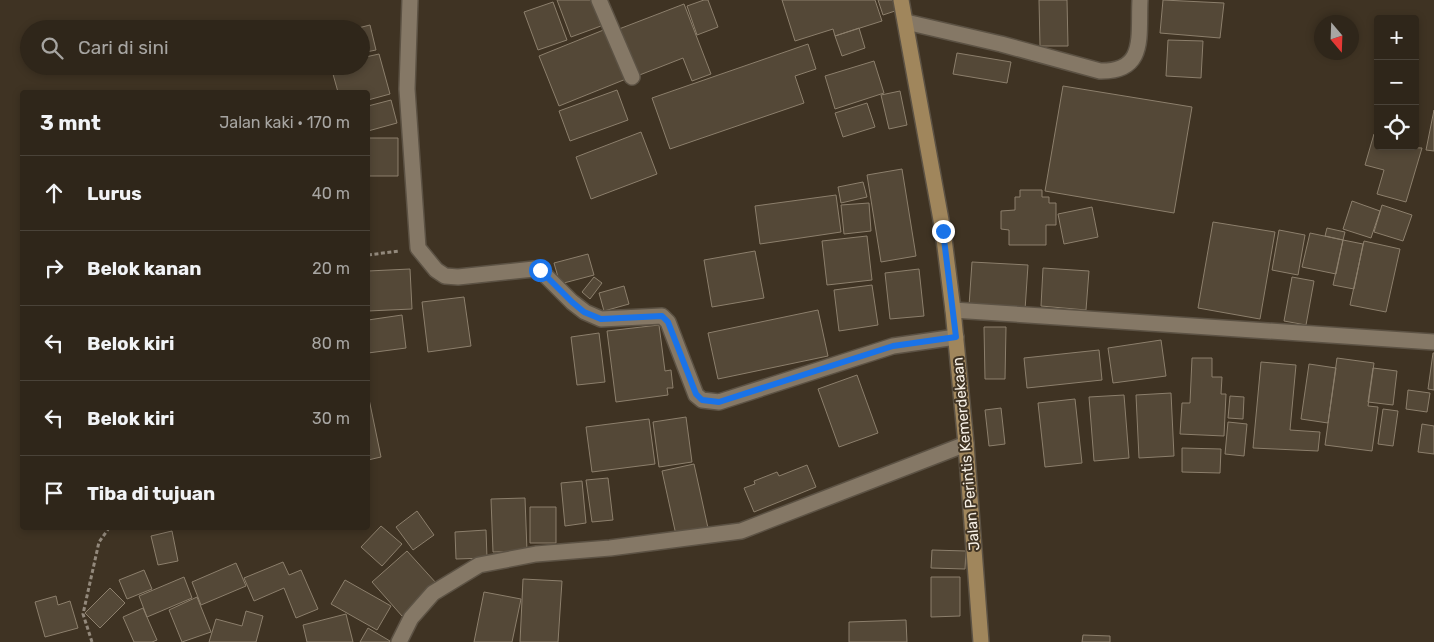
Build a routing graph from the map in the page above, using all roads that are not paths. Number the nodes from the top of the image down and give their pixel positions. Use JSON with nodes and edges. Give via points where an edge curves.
{"nodes":[{"id":1,"x":410,"y":0,"type":"edge"},
{"id":2,"x":599,"y":0,"type":"edge"},
{"id":3,"x":901,"y":0,"type":"edge"},
{"id":4,"x":1140,"y":0,"type":"edge"},
{"id":5,"x":906,"y":22,"type":"junction"},
{"id":6,"x":632,"y":77,"type":"dead end"},
{"id":7,"x":953,"y":310,"type":"junction"},
{"id":8,"x":956,"y":337,"type":"junction"},
{"id":9,"x":1434,"y":342,"type":"edge"},
{"id":10,"x":966,"y":444,"type":"junction"},
{"id":11,"x":399,"y":642,"type":"edge"},
{"id":12,"x":981,"y":642,"type":"edge"}],
"edges":[{"from":1,"to":8,"type":"street","via":[[407,89],[418,248],[436,270],[446,276],[458,277],[534,268],[584,312],[601,319],[662,316],[668,322],[696,394],[710,402],[719,402],[893,346]]},
{"from":2,"to":6,"type":"street"},
{"from":3,"to":5,"type":"street","name":"Jalan Perintis Kemerdekaan"},
{"from":4,"to":5,"type":"street","via":[[1135,58],[1128,66],[1114,71],[1100,71]]},
{"from":5,"to":7,"type":"street","name":"Jalan Perintis Kemerdekaan","via":[[943,231]]},
{"from":7,"to":8,"type":"street","name":"Jalan Perintis Kemerdekaan"},
{"from":7,"to":9,"type":"street"},
{"from":8,"to":10,"type":"street","name":"Jalan Perintis Kemerdekaan"},
{"from":10,"to":11,"type":"street","via":[[741,531],[536,554],[479,565],[433,593],[411,618]]},
{"from":10,"to":12,"type":"street","name":"Jalan Perintis Kemerdekaan"}]}
